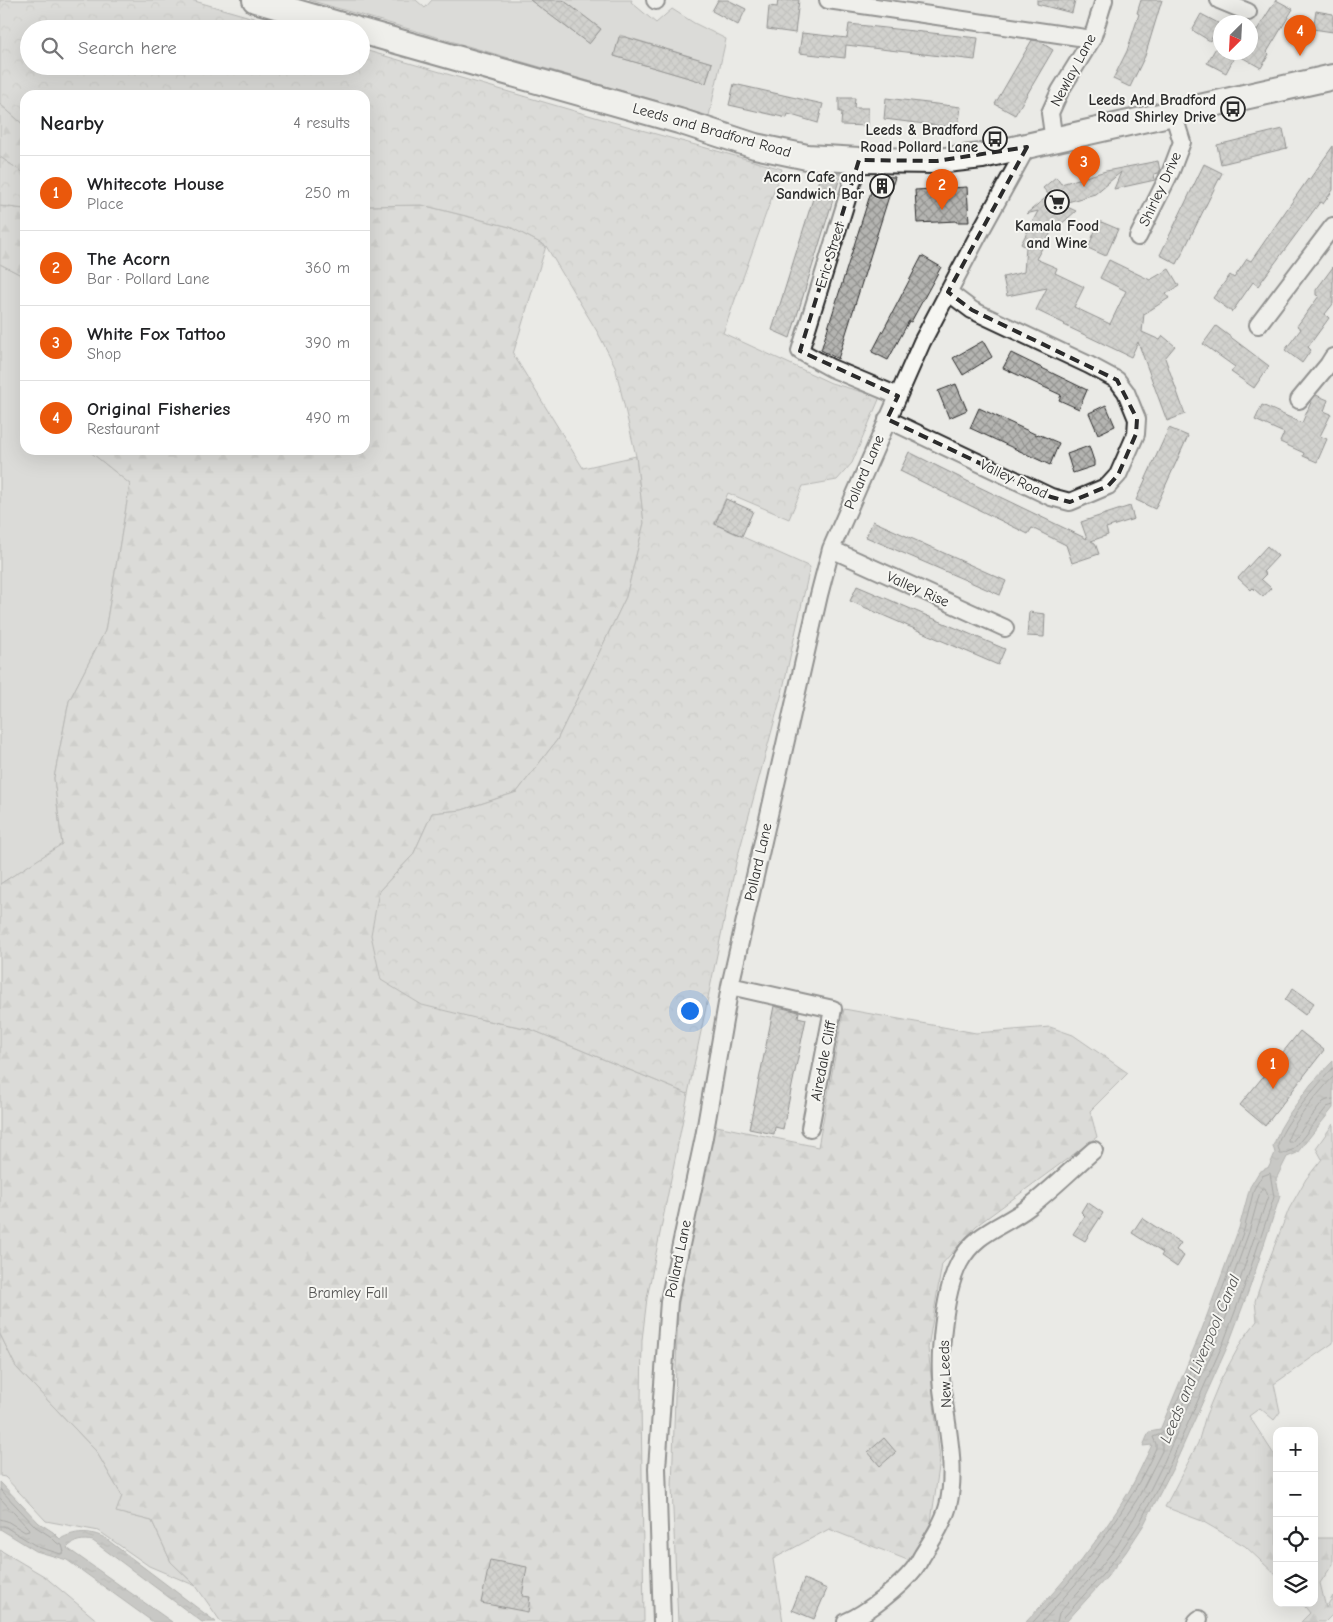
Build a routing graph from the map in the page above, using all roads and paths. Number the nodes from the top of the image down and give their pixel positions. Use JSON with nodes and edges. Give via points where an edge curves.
{"nodes":[{"id":1,"x":255,"y":0,"type":"edge"},
{"id":2,"x":828,"y":0,"type":"edge"},
{"id":3,"x":1104,"y":0,"type":"edge"},
{"id":4,"x":1219,"y":0,"type":"edge"},
{"id":5,"x":1248,"y":12,"type":"dead end"},
{"id":6,"x":324,"y":20,"type":"edge"},
{"id":7,"x":370,"y":33,"type":"edge"},
{"id":8,"x":1092,"y":39,"type":"junction"},
{"id":9,"x":1333,"y":77,"type":"edge"},
{"id":10,"x":1174,"y":113,"type":"junction"},
{"id":11,"x":1054,"y":141,"type":"junction"},
{"id":12,"x":1027,"y":147,"type":"junction"},
{"id":13,"x":859,"y":160,"type":"junction"},
{"id":14,"x":1333,"y":226,"type":"edge"},
{"id":15,"x":1138,"y":237,"type":"dead end"},
{"id":16,"x":948,"y":292,"type":"junction"},
{"id":17,"x":1258,"y":325,"type":"dead end"},
{"id":18,"x":1333,"y":356,"type":"edge"},
{"id":19,"x":898,"y":396,"type":"junction"},
{"id":20,"x":1299,"y":400,"type":"dead end"},
{"id":21,"x":887,"y":419,"type":"junction"},
{"id":22,"x":831,"y":549,"type":"junction"},
{"id":23,"x":1005,"y":628,"type":"dead end"},
{"id":24,"x":730,"y":986,"type":"junction"},
{"id":25,"x":810,"y":1128,"type":"dead end"},
{"id":26,"x":1094,"y":1150,"type":"dead end"},
{"id":27,"x":662,"y":1622,"type":"edge"},
{"id":28,"x":846,"y":1622,"type":"edge"}],
"edges":[{"from":1,"to":6,"type":"main road"},
{"from":2,"to":8,"type":"street"},
{"from":3,"to":8,"type":"street","name":"Newlay Lane"},
{"from":4,"to":5,"type":"street"},
{"from":7,"to":13,"type":"main road","name":"Leeds and Bradford Road","via":[[755,146],[807,157]]},
{"from":8,"to":11,"type":"street","name":"Newlay Lane","via":[[1050,113]]},
{"from":9,"to":10,"type":"main road","name":"Leeds and Bradford Road"},
{"from":10,"to":11,"type":"main road","name":"Leeds and Bradford Road"},
{"from":10,"to":15,"type":"street","name":"Shirley Drive","via":[[1182,142]]},
{"from":11,"to":12,"type":"main road","name":"Leeds and Bradford Road"},
{"from":12,"to":13,"type":"main road","name":"Leeds and Bradford Road","via":[[937,161]]},
{"from":12,"to":16,"type":"street","name":"Pollard Lane"},
{"from":13,"to":19,"type":"street","name":"Eric Street","via":[[800,351],[831,368]]},
{"from":14,"to":17,"type":"street"},
{"from":16,"to":19,"type":"street","name":"Pollard Lane"},
{"from":16,"to":21,"type":"street","name":"Valley Road","via":[[972,310],[1117,380],[1126,392],[1136,419],[1136,434],[1118,475],[1108,486],[1070,502],[1051,497]]},
{"from":18,"to":20,"type":"street"},
{"from":19,"to":21,"type":"street","name":"Pollard Lane"},
{"from":21,"to":22,"type":"street","name":"Pollard Lane"},
{"from":22,"to":23,"type":"street","name":"Valley Rise"},
{"from":22,"to":24,"type":"street","name":"Pollard Lane"},
{"from":24,"to":25,"type":"street","name":"Airedale Cliff","via":[[833,1009]]},
{"from":24,"to":27,"type":"street","name":"Pollard Lane","via":[[704,1138],[669,1301],[657,1468]]},
{"from":26,"to":28,"type":"street","name":"New Leeds","via":[[1027,1209],[984,1234],[959,1263],[949,1288],[942,1347],[942,1386],[951,1451],[948,1507],[914,1569],[856,1618]]}]}
